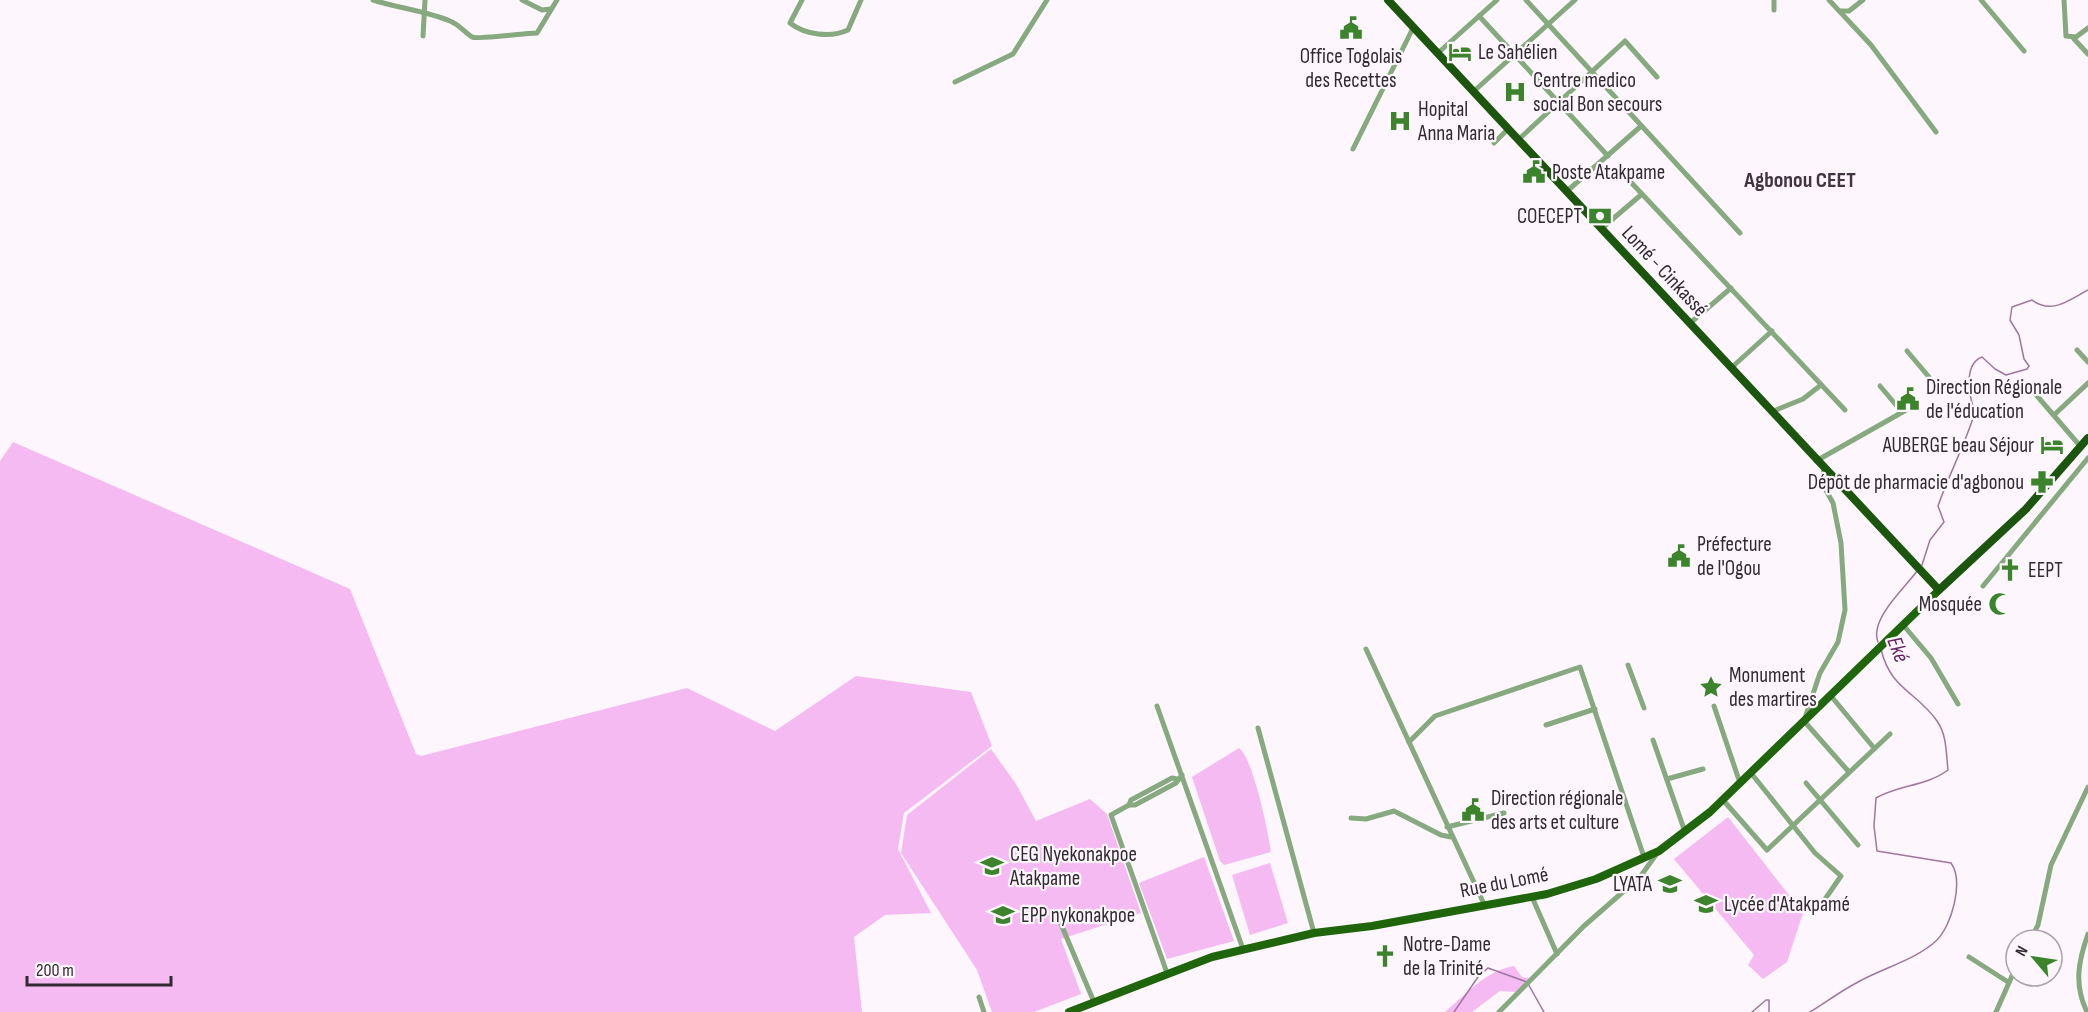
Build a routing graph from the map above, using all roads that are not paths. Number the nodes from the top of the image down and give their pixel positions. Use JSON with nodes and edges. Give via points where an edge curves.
{"nodes":[{"id":1,"x":373,"y":0,"type":"edge"},
{"id":2,"x":426,"y":0,"type":"edge"},
{"id":3,"x":522,"y":0,"type":"edge"},
{"id":4,"x":557,"y":0,"type":"edge"},
{"id":5,"x":802,"y":0,"type":"edge"},
{"id":6,"x":861,"y":0,"type":"edge"},
{"id":7,"x":1047,"y":0,"type":"edge"},
{"id":8,"x":1388,"y":0,"type":"edge"},
{"id":9,"x":1497,"y":0,"type":"edge"},
{"id":10,"x":1526,"y":0,"type":"edge"},
{"id":11,"x":1575,"y":0,"type":"edge"},
{"id":12,"x":1774,"y":0,"type":"edge"},
{"id":13,"x":1829,"y":0,"type":"edge"},
{"id":14,"x":1863,"y":0,"type":"edge"},
{"id":15,"x":1981,"y":0,"type":"edge"},
{"id":16,"x":2064,"y":0,"type":"edge"},
{"id":17,"x":551,"y":9,"type":"junction"},
{"id":18,"x":1774,"y":10,"type":"dead end"},
{"id":19,"x":1840,"y":11,"type":"junction"},
{"id":20,"x":423,"y":14,"type":"junction"},
{"id":21,"x":1479,"y":16,"type":"junction"},
{"id":22,"x":1549,"y":25,"type":"junction"},
{"id":23,"x":1414,"y":26,"type":"junction"},
{"id":24,"x":2088,"y":28,"type":"edge"},
{"id":25,"x":423,"y":36,"type":"dead end"},
{"id":26,"x":2074,"y":39,"type":"dead end"},
{"id":27,"x":2024,"y":51,"type":"dead end"},
{"id":28,"x":1438,"y":53,"type":"junction"},
{"id":29,"x":2088,"y":54,"type":"edge"},
{"id":30,"x":1515,"y":55,"type":"junction"},
{"id":31,"x":1592,"y":73,"type":"junction"},
{"id":32,"x":1657,"y":77,"type":"dead end"},
{"id":33,"x":955,"y":82,"type":"dead end"},
{"id":34,"x":1473,"y":92,"type":"junction"},
{"id":35,"x":1560,"y":103,"type":"junction"},
{"id":36,"x":1641,"y":127,"type":"junction"},
{"id":37,"x":1508,"y":129,"type":"junction"},
{"id":38,"x":1936,"y":132,"type":"dead end"},
{"id":39,"x":1518,"y":140,"type":"junction"},
{"id":40,"x":1494,"y":143,"type":"dead end"},
{"id":41,"x":1353,"y":149,"type":"dead end"},
{"id":42,"x":1608,"y":156,"type":"junction"},
{"id":43,"x":1626,"y":177,"type":"dead end"},
{"id":44,"x":1566,"y":192,"type":"junction"},
{"id":45,"x":1642,"y":194,"type":"junction"},
{"id":46,"x":1601,"y":229,"type":"junction"},
{"id":47,"x":1740,"y":233,"type":"dead end"},
{"id":48,"x":1731,"y":288,"type":"junction"},
{"id":49,"x":1689,"y":324,"type":"junction"},
{"id":50,"x":1772,"y":331,"type":"junction"},
{"id":51,"x":2077,"y":350,"type":"dead end"},
{"id":52,"x":1906,"y":351,"type":"dead end"},
{"id":53,"x":2088,"y":362,"type":"edge"},
{"id":54,"x":1731,"y":368,"type":"junction"},
{"id":55,"x":1929,"y":376,"type":"dead end"},
{"id":56,"x":2088,"y":383,"type":"edge"},
{"id":57,"x":1821,"y":385,"type":"junction"},
{"id":58,"x":1880,"y":386,"type":"dead end"},
{"id":59,"x":2031,"y":389,"type":"dead end"},
{"id":60,"x":1908,"y":409,"type":"dead end"},
{"id":61,"x":1845,"y":410,"type":"dead end"},
{"id":62,"x":1771,"y":412,"type":"junction"},
{"id":63,"x":1902,"y":412,"type":"junction"},
{"id":64,"x":2054,"y":415,"type":"junction"},
{"id":65,"x":2088,"y":438,"type":"edge"},
{"id":66,"x":2081,"y":447,"type":"junction"},
{"id":67,"x":2088,"y":458,"type":"edge"},
{"id":68,"x":1816,"y":461,"type":"junction"},
{"id":69,"x":1824,"y":469,"type":"junction"},
{"id":70,"x":1983,"y":585,"type":"dead end"},
{"id":71,"x":1939,"y":590,"type":"junction"},
{"id":72,"x":1904,"y":626,"type":"junction"},
{"id":73,"x":1366,"y":649,"type":"dead end"},
{"id":74,"x":1628,"y":665,"type":"dead end"},
{"id":75,"x":1831,"y":696,"type":"junction"},
{"id":76,"x":1958,"y":704,"type":"dead end"},
{"id":77,"x":1157,"y":706,"type":"dead end"},
{"id":78,"x":1714,"y":706,"type":"dead end"},
{"id":79,"x":1644,"y":708,"type":"dead end"},
{"id":80,"x":1595,"y":709,"type":"junction"},
{"id":81,"x":1804,"y":721,"type":"junction"},
{"id":82,"x":1545,"y":724,"type":"dead end"},
{"id":83,"x":1258,"y":728,"type":"dead end"},
{"id":84,"x":1890,"y":734,"type":"dead end"},
{"id":85,"x":1653,"y":740,"type":"dead end"},
{"id":86,"x":1408,"y":742,"type":"junction"},
{"id":87,"x":1874,"y":748,"type":"junction"},
{"id":88,"x":1702,"y":769,"type":"dead end"},
{"id":89,"x":1849,"y":772,"type":"junction"},
{"id":90,"x":1751,"y":773,"type":"junction"},
{"id":91,"x":1179,"y":777,"type":"junction"},
{"id":92,"x":1667,"y":779,"type":"junction"},
{"id":93,"x":1740,"y":783,"type":"junction"},
{"id":94,"x":1806,"y":783,"type":"dead end"},
{"id":95,"x":2088,"y":787,"type":"edge"},
{"id":96,"x":1723,"y":800,"type":"junction"},
{"id":97,"x":1820,"y":800,"type":"junction"},
{"id":98,"x":1504,"y":813,"type":"dead end"},
{"id":99,"x":1351,"y":818,"type":"dead end"},
{"id":100,"x":1794,"y":825,"type":"junction"},
{"id":101,"x":1447,"y":827,"type":"junction"},
{"id":102,"x":1685,"y":832,"type":"junction"},
{"id":103,"x":1451,"y":837,"type":"junction"},
{"id":104,"x":1858,"y":845,"type":"dead end"},
{"id":105,"x":1659,"y":851,"type":"junction"},
{"id":106,"x":1644,"y":857,"type":"junction"},
{"id":107,"x":1532,"y":897,"type":"junction"},
{"id":108,"x":1484,"y":904,"type":"junction"},
{"id":109,"x":1821,"y":906,"type":"dead end"},
{"id":110,"x":1058,"y":917,"type":"dead end"},
{"id":111,"x":2036,"y":928,"type":"edge"},
{"id":112,"x":1314,"y":933,"type":"junction"},
{"id":113,"x":2088,"y":934,"type":"edge"},
{"id":114,"x":1243,"y":950,"type":"junction"},
{"id":115,"x":1557,"y":954,"type":"junction"},
{"id":116,"x":1969,"y":957,"type":"dead end"},
{"id":117,"x":1167,"y":973,"type":"junction"},
{"id":118,"x":2004,"y":979,"type":"edge"},
{"id":119,"x":2006,"y":988,"type":"edge"},
{"id":120,"x":979,"y":997,"type":"dead end"},
{"id":121,"x":1094,"y":1002,"type":"junction"},
{"id":122,"x":984,"y":1012,"type":"edge"},
{"id":123,"x":1069,"y":1012,"type":"edge"},
{"id":124,"x":1499,"y":1012,"type":"edge"},
{"id":125,"x":1996,"y":1012,"type":"edge"},
{"id":126,"x":2087,"y":1012,"type":"edge"}],
"edges":[{"from":1,"to":20,"type":"street"},
{"from":2,"to":20,"type":"street"},
{"from":3,"to":17,"type":"street","via":[[542,10]]},
{"from":4,"to":17,"type":"street"},
{"from":5,"to":6,"type":"street","via":[[790,23],[798,30],[838,35],[848,30]]},
{"from":7,"to":33,"type":"street","via":[[1013,54]]},
{"from":8,"to":23,"type":"highway","name":"Lomé - Cinkassé"},
{"from":9,"to":21,"type":"street"},
{"from":10,"to":22,"type":"street"},
{"from":11,"to":22,"type":"street"},
{"from":12,"to":18,"type":"street"},
{"from":13,"to":19,"type":"street"},
{"from":14,"to":19,"type":"street","via":[[1849,11]]},
{"from":15,"to":27,"type":"street"},
{"from":16,"to":24,"type":"street","via":[[2066,36],[2076,37]]},
{"from":17,"to":20,"type":"street","via":[[537,33],[482,38],[472,37],[448,19]]},
{"from":19,"to":38,"type":"street"},
{"from":20,"to":25,"type":"street"},
{"from":21,"to":28,"type":"street"},
{"from":21,"to":30,"type":"street"},
{"from":22,"to":30,"type":"street"},
{"from":22,"to":31,"type":"street"},
{"from":23,"to":28,"type":"highway","name":"Lomé - Cinkassé"},
{"from":23,"to":41,"type":"street"},
{"from":26,"to":29,"type":"street"},
{"from":28,"to":34,"type":"highway","name":"Lomé - Cinkassé"},
{"from":30,"to":34,"type":"street"},
{"from":30,"to":35,"type":"street"},
{"from":31,"to":32,"type":"street","via":[[1625,41]]},
{"from":31,"to":35,"type":"street"},
{"from":31,"to":36,"type":"street"},
{"from":34,"to":37,"type":"highway","name":"Lomé - Cinkassé"},
{"from":35,"to":39,"type":"street"},
{"from":35,"to":42,"type":"street"},
{"from":36,"to":42,"type":"street"},
{"from":36,"to":47,"type":"street"},
{"from":37,"to":39,"type":"highway","name":"Lomé - Cinkassé"},
{"from":37,"to":40,"type":"street"},
{"from":39,"to":44,"type":"highway","name":"Lomé - Cinkassé"},
{"from":42,"to":44,"type":"street"},
{"from":43,"to":45,"type":"street"},
{"from":44,"to":46,"type":"highway","name":"Lomé - Cinkassé"},
{"from":45,"to":46,"type":"street"},
{"from":45,"to":48,"type":"street"},
{"from":46,"to":49,"type":"highway","name":"Lomé - Cinkassé"},
{"from":48,"to":49,"type":"street"},
{"from":48,"to":50,"type":"street"},
{"from":49,"to":54,"type":"highway","name":"Lomé - Cinkassé"},
{"from":50,"to":54,"type":"street"},
{"from":50,"to":57,"type":"street"},
{"from":51,"to":53,"type":"street"},
{"from":52,"to":55,"type":"street"},
{"from":54,"to":62,"type":"highway","name":"Lomé - Cinkassé"},
{"from":56,"to":64,"type":"street"},
{"from":57,"to":61,"type":"street"},
{"from":57,"to":62,"type":"street","via":[[1803,399]]},
{"from":58,"to":63,"type":"street"},
{"from":59,"to":64,"type":"street"},
{"from":60,"to":63,"type":"street"},
{"from":62,"to":68,"type":"highway","name":"Lomé - Cinkassé"},
{"from":63,"to":68,"type":"street"},
{"from":64,"to":66,"type":"street"},
{"from":65,"to":66,"type":"highway"},
{"from":66,"to":71,"type":"highway","via":[[2025,508]]},
{"from":67,"to":70,"type":"street"},
{"from":68,"to":69,"type":"highway","name":"Lomé - Cinkassé"},
{"from":69,"to":71,"type":"highway","name":"Lomé - Cinkassé"},
{"from":69,"to":81,"type":"street","via":[[1822,483],[1833,503],[1840,534],[1845,610],[1838,642],[1820,673]]},
{"from":71,"to":72,"type":"main road","name":"Rue du Lomé"},
{"from":72,"to":75,"type":"main road","name":"Rue du Lomé"},
{"from":72,"to":76,"type":"street","via":[[1931,658]]},
{"from":73,"to":86,"type":"street"},
{"from":74,"to":79,"type":"street"},
{"from":75,"to":81,"type":"main road","name":"Rue du Lomé"},
{"from":75,"to":87,"type":"street"},
{"from":77,"to":91,"type":"street"},
{"from":78,"to":93,"type":"street"},
{"from":80,"to":82,"type":"street"},
{"from":80,"to":86,"type":"street","via":[[1580,666],[1435,716]]},
{"from":80,"to":106,"type":"street"},
{"from":81,"to":89,"type":"street"},
{"from":81,"to":90,"type":"main road","name":"Rue du Lomé"},
{"from":83,"to":112,"type":"street"},
{"from":84,"to":87,"type":"street"},
{"from":85,"to":92,"type":"street"},
{"from":86,"to":101,"type":"street"},
{"from":87,"to":89,"type":"street"},
{"from":88,"to":92,"type":"street"},
{"from":89,"to":97,"type":"street"},
{"from":90,"to":93,"type":"main road","name":"Rue du Lomé"},
{"from":90,"to":100,"type":"street"},
{"from":91,"to":114,"type":"street"},
{"from":91,"to":117,"type":"street","via":[[1111,814]]},
{"from":92,"to":102,"type":"street"},
{"from":93,"to":96,"type":"main road","name":"Rue du Lomé"},
{"from":94,"to":97,"type":"street"},
{"from":95,"to":111,"type":"street","via":[[2051,865]]},
{"from":96,"to":100,"type":"street","via":[[1767,850]]},
{"from":96,"to":102,"type":"main road","name":"Rue du Lomé"},
{"from":97,"to":100,"type":"street"},
{"from":97,"to":104,"type":"street"},
{"from":98,"to":101,"type":"street"},
{"from":99,"to":103,"type":"street","via":[[1366,819],[1394,810]]},
{"from":100,"to":109,"type":"street","via":[[1815,853],[1842,876]]},
{"from":101,"to":103,"type":"street"},
{"from":102,"to":105,"type":"main road","name":"Rue du Lomé"},
{"from":103,"to":108,"type":"street"},
{"from":105,"to":106,"type":"main road","name":"Rue du Lomé"},
{"from":105,"to":115,"type":"street","via":[[1640,877]]},
{"from":106,"to":107,"type":"main road","name":"Rue du Lomé","via":[[1596,879]]},
{"from":107,"to":108,"type":"main road","name":"Rue du Lomé"},
{"from":107,"to":115,"type":"street"},
{"from":108,"to":112,"type":"main road","name":"Rue du Lomé","via":[[1372,927]]},
{"from":110,"to":121,"type":"street"},
{"from":112,"to":114,"type":"main road","name":"Rue du Lomé"},
{"from":113,"to":126,"type":"street","via":[[2079,960],[2078,979]]},
{"from":114,"to":117,"type":"main road","name":"Rue du Lomé"},
{"from":115,"to":124,"type":"street"},
{"from":116,"to":118,"type":"street"},
{"from":117,"to":121,"type":"main road","name":"Rue du Lomé"},
{"from":119,"to":125,"type":"street"},
{"from":120,"to":122,"type":"street"},
{"from":121,"to":123,"type":"main road","name":"Rue du Lomé"}]}
